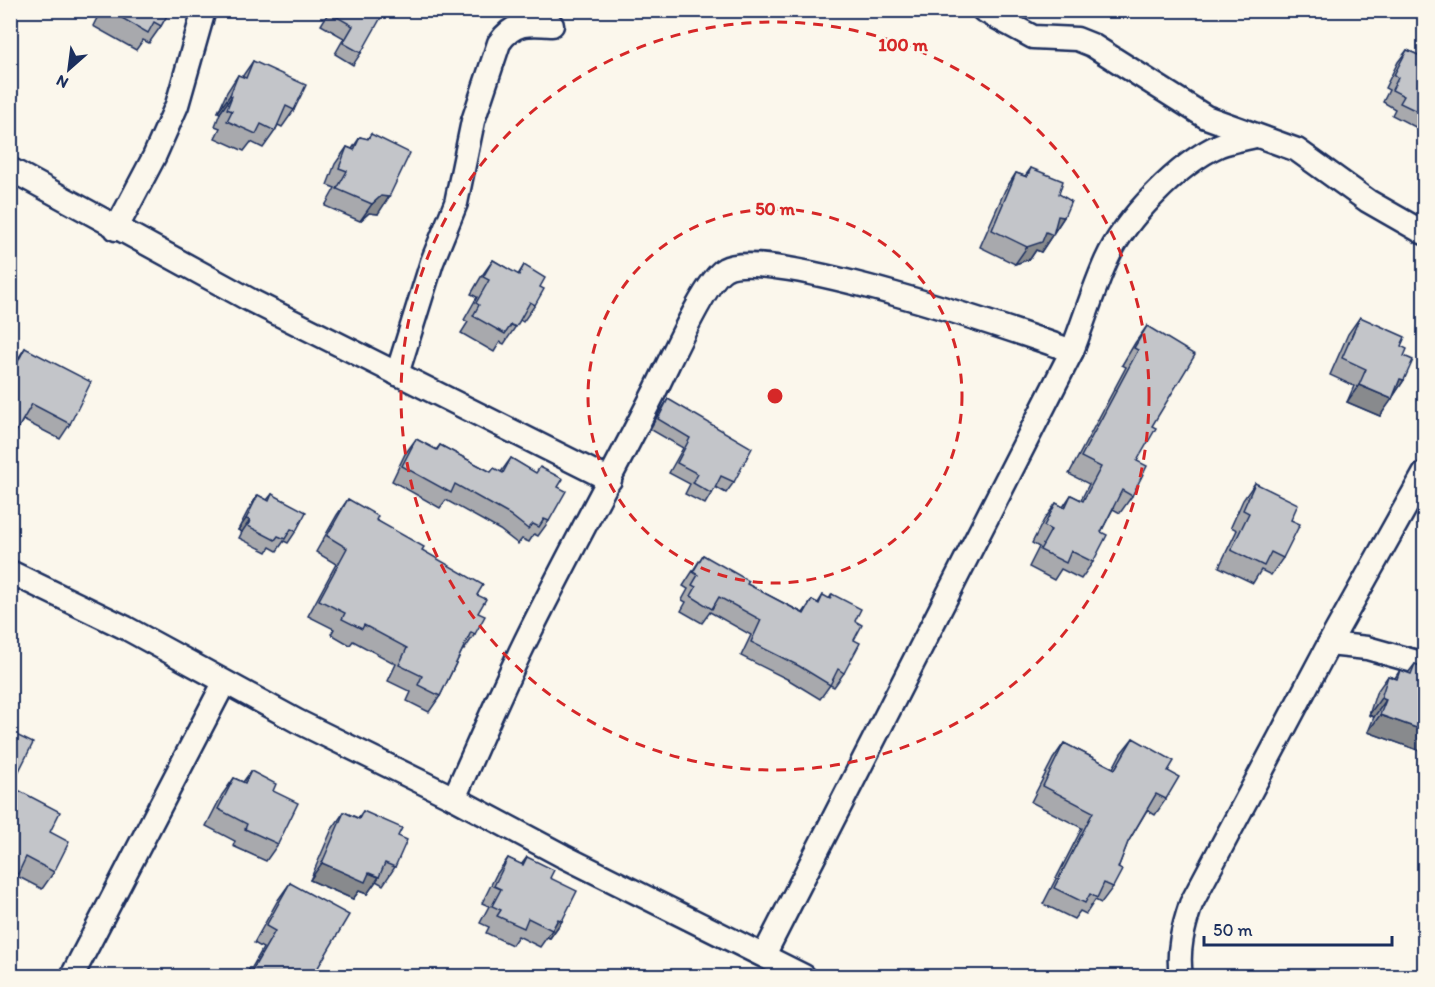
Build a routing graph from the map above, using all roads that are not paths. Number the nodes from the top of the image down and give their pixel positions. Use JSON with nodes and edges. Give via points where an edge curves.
{"nodes":[{"id":1,"x":204,"y":10,"type":"edge"},
{"id":2,"x":983,"y":10,"type":"edge"},
{"id":3,"x":552,"y":25,"type":"dead end"},
{"id":4,"x":1256,"y":136,"type":"junction"},
{"id":5,"x":10,"y":169,"type":"edge"},
{"id":6,"x":116,"y":229,"type":"junction"},
{"id":7,"x":1425,"y":233,"type":"edge"},
{"id":8,"x":1072,"y":351,"type":"junction"},
{"id":9,"x":397,"y":374,"type":"junction"},
{"id":10,"x":1425,"y":474,"type":"edge"},
{"id":11,"x":610,"y":480,"type":"junction"},
{"id":12,"x":10,"y":572,"type":"edge"},
{"id":13,"x":1329,"y":644,"type":"junction"},
{"id":14,"x":1425,"y":664,"type":"edge"},
{"id":15,"x":224,"y":682,"type":"junction"},
{"id":16,"x":454,"y":798,"type":"junction"},
{"id":17,"x":764,"y":955,"type":"junction"},
{"id":18,"x":72,"y":976,"type":"edge"},
{"id":19,"x":804,"y":976,"type":"edge"},
{"id":20,"x":1181,"y":976,"type":"edge"}],
"edges":[{"from":1,"to":6,"type":"street","via":[[171,120]]},
{"from":2,"to":4,"type":"street","via":[[1033,37],[1077,39],[1092,45],[1206,117]]},
{"from":3,"to":9,"type":"street","via":[[517,25],[499,43],[473,121],[456,203],[432,262]]},
{"from":4,"to":7,"type":"street","via":[[1297,150],[1368,201]]},
{"from":4,"to":8,"type":"street","via":[[1203,154],[1156,194],[1129,225],[1107,258]]},
{"from":5,"to":6,"type":"street"},
{"from":6,"to":9,"type":"street"},
{"from":8,"to":11,"type":"street","via":[[992,322],[815,274],[764,265],[725,268],[713,280]]},
{"from":8,"to":17,"type":"street"},
{"from":9,"to":11,"type":"street"},
{"from":10,"to":13,"type":"street"},
{"from":11,"to":16,"type":"street","via":[[530,633]]},
{"from":12,"to":15,"type":"street","via":[[126,628]]},
{"from":13,"to":14,"type":"street","via":[[1367,648]]},
{"from":13,"to":20,"type":"street","via":[[1191,904],[1181,937]]},
{"from":15,"to":16,"type":"street"},
{"from":15,"to":18,"type":"street"},
{"from":16,"to":17,"type":"street"},
{"from":17,"to":19,"type":"street"}]}
